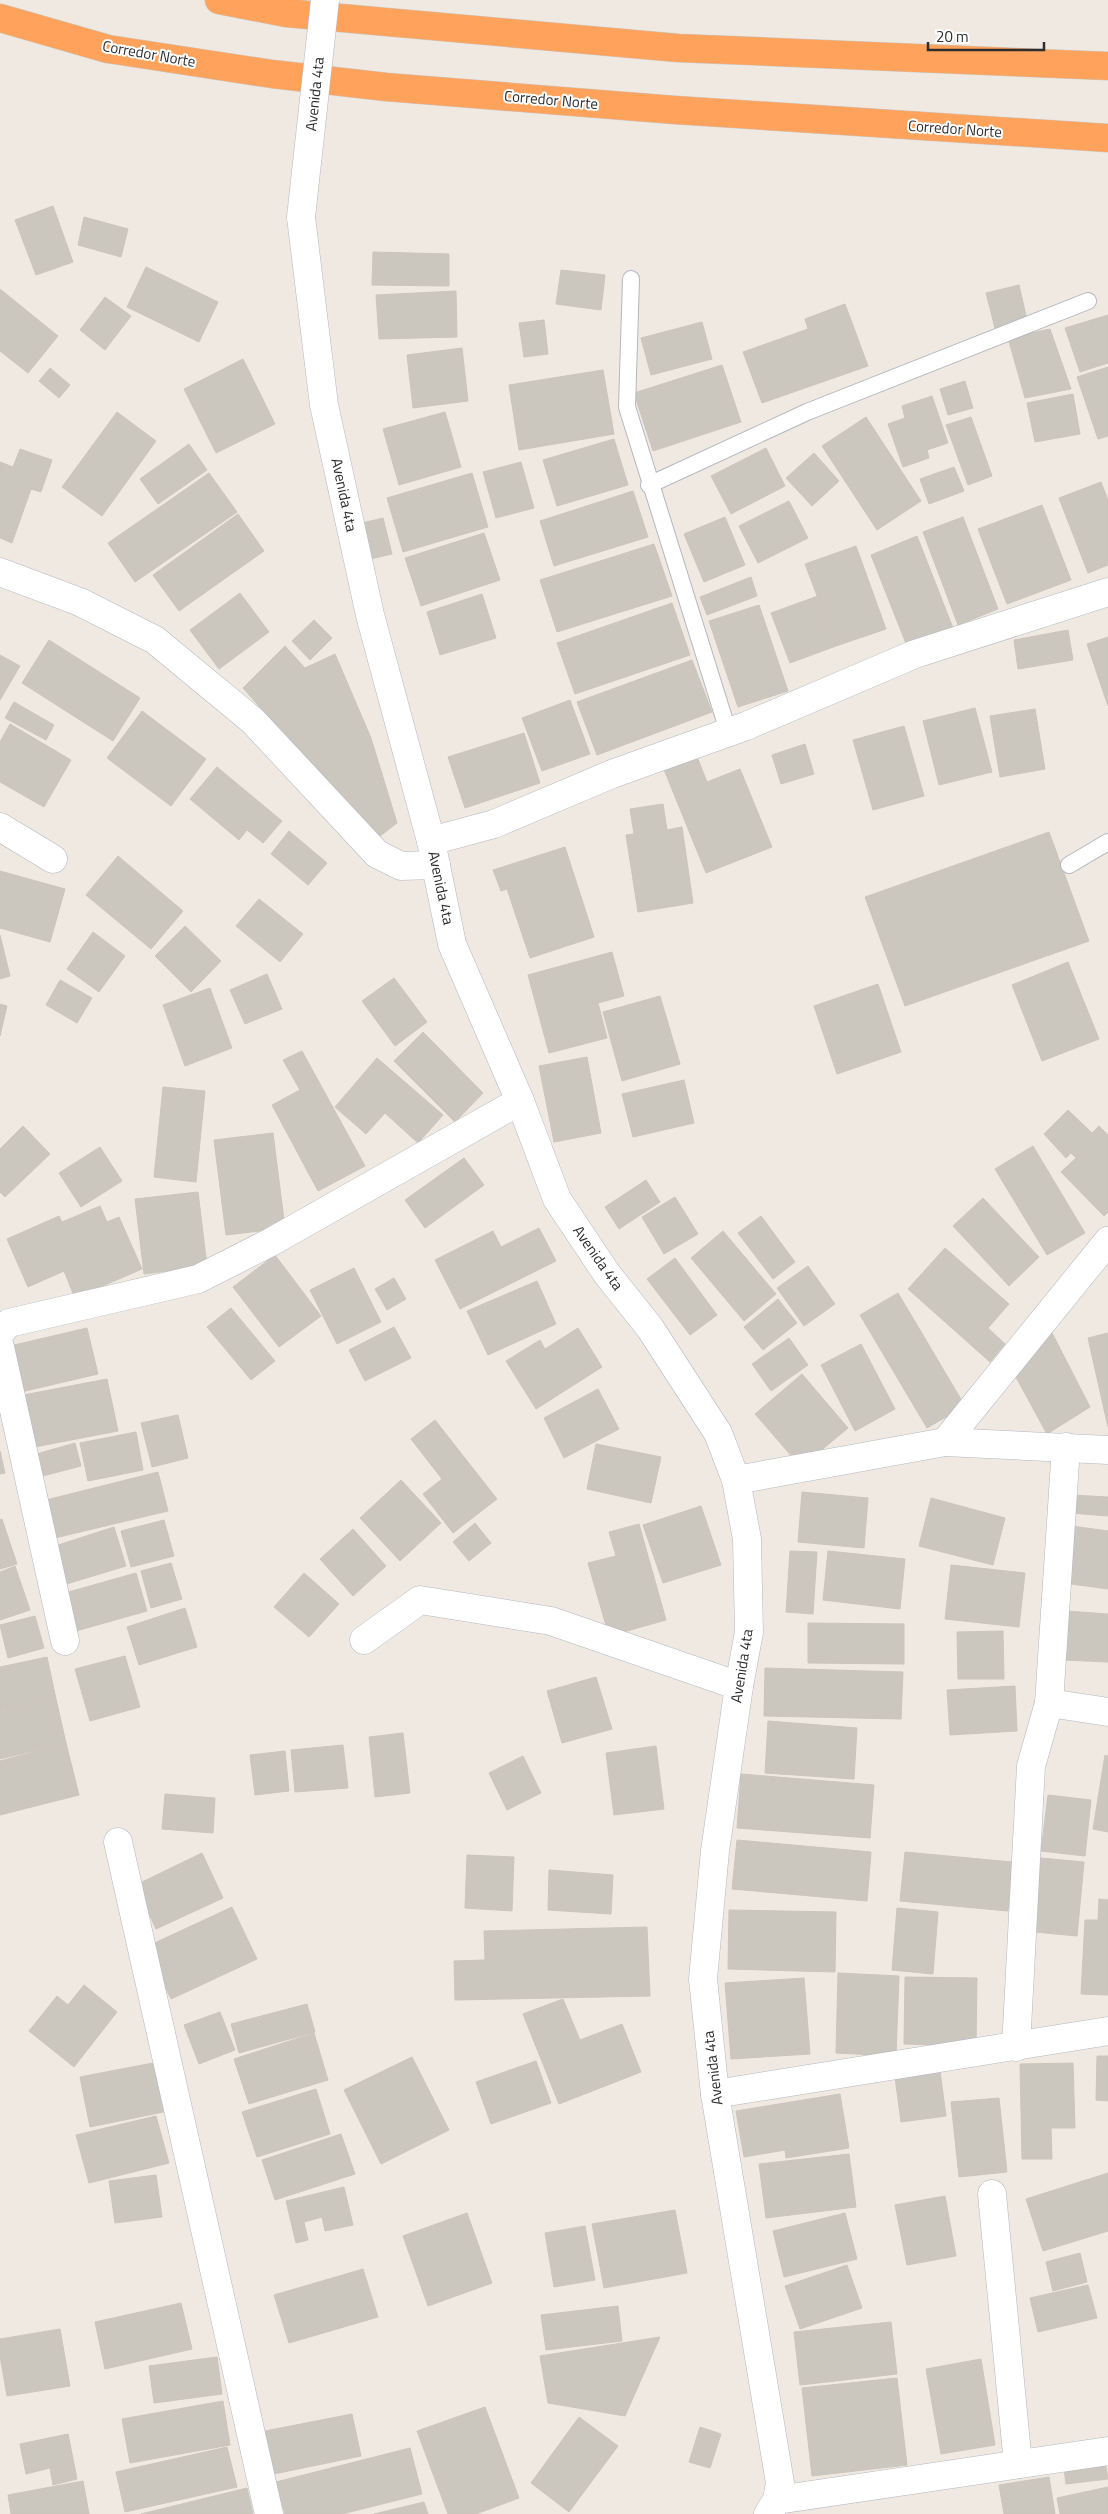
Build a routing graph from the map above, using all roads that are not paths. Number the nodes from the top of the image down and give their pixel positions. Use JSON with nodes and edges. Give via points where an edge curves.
{"nodes":[{"id":1,"x":218,"y":0,"type":"edge"},
{"id":2,"x":325,"y":0,"type":"edge"},
{"id":3,"x":0,"y":18,"type":"edge"},
{"id":4,"x":1108,"y":66,"type":"edge"},
{"id":5,"x":1108,"y":138,"type":"edge"},
{"id":6,"x":631,"y":279,"type":"dead end"},
{"id":7,"x":1088,"y":301,"type":"dead end"},
{"id":8,"x":650,"y":485,"type":"junction"},
{"id":9,"x":0,"y":572,"type":"edge"},
{"id":10,"x":1108,"y":592,"type":"edge"},
{"id":11,"x":728,"y":731,"type":"junction"},
{"id":12,"x":0,"y":826,"type":"edge"},
{"id":13,"x":1108,"y":842,"type":"edge"},
{"id":14,"x":433,"y":853,"type":"junction"},
{"id":15,"x":53,"y":859,"type":"dead end"},
{"id":16,"x":1069,"y":865,"type":"dead end"},
{"id":17,"x":520,"y":1101,"type":"junction"},
{"id":18,"x":1108,"y":1241,"type":"edge"},
{"id":19,"x":0,"y":1333,"type":"edge"},
{"id":20,"x":0,"y":1347,"type":"edge"},
{"id":21,"x":945,"y":1442,"type":"junction"},
{"id":22,"x":1066,"y":1447,"type":"junction"},
{"id":23,"x":1108,"y":1450,"type":"edge"},
{"id":24,"x":736,"y":1480,"type":"junction"},
{"id":25,"x":364,"y":1640,"type":"dead end"},
{"id":26,"x":65,"y":1641,"type":"dead end"},
{"id":27,"x":738,"y":1686,"type":"junction"},
{"id":28,"x":1050,"y":1703,"type":"junction"},
{"id":29,"x":1108,"y":1712,"type":"edge"},
{"id":30,"x":118,"y":1842,"type":"dead end"},
{"id":31,"x":1108,"y":2031,"type":"edge"},
{"id":32,"x":1016,"y":2047,"type":"junction"},
{"id":33,"x":715,"y":2094,"type":"junction"},
{"id":34,"x":992,"y":2194,"type":"dead end"},
{"id":35,"x":1108,"y":2451,"type":"edge"},
{"id":36,"x":1018,"y":2464,"type":"junction"},
{"id":37,"x":772,"y":2507,"type":"edge"},
{"id":38,"x":269,"y":2514,"type":"edge"}],
"edges":[{"from":1,"to":4,"type":"highway","via":[[286,13],[678,48]]},
{"from":2,"to":14,"type":"street","name":"Avenida 4ta","bridge":true,"via":[[301,217],[324,405],[370,615]]},
{"from":3,"to":5,"type":"highway","name":"Corredor Norte","via":[[108,49],[272,74],[386,87],[674,110]]},
{"from":6,"to":8,"type":"lane","via":[[627,407]]},
{"from":7,"to":8,"type":"lane","via":[[807,412]]},
{"from":8,"to":11,"type":"lane"},
{"from":9,"to":14,"type":"street","via":[[80,602],[155,640],[252,721],[377,854],[400,866]]},
{"from":10,"to":11,"type":"street","via":[[915,654]]},
{"from":11,"to":14,"type":"street","via":[[612,774]]},
{"from":12,"to":15,"type":"street"},
{"from":13,"to":16,"type":"lane"},
{"from":14,"to":17,"type":"street","name":"Avenida 4ta","via":[[452,944]]},
{"from":17,"to":19,"type":"street","via":[[271,1242],[198,1279],[9,1323]]},
{"from":17,"to":24,"type":"street","name":"Avenida 4ta","via":[[557,1199],[607,1274],[650,1328],[718,1433]]},
{"from":18,"to":21,"type":"street"},
{"from":20,"to":26,"type":"street"},
{"from":21,"to":22,"type":"street"},
{"from":21,"to":24,"type":"street"},
{"from":22,"to":23,"type":"street"},
{"from":22,"to":28,"type":"street"},
{"from":24,"to":27,"type":"street","name":"Avenida 4ta","via":[[747,1539],[749,1632]]},
{"from":25,"to":27,"type":"street","via":[[420,1600],[551,1621]]},
{"from":27,"to":33,"type":"street","name":"Avenida 4ta","via":[[703,1979]]},
{"from":28,"to":29,"type":"street"},
{"from":28,"to":32,"type":"street","via":[[1032,1766]]},
{"from":30,"to":38,"type":"street"},
{"from":31,"to":32,"type":"street"},
{"from":32,"to":33,"type":"street"},
{"from":33,"to":37,"type":"street","name":"Avenida 4ta","via":[[780,2483]]},
{"from":34,"to":36,"type":"street"},
{"from":35,"to":36,"type":"street"},
{"from":36,"to":37,"type":"street"}]}
